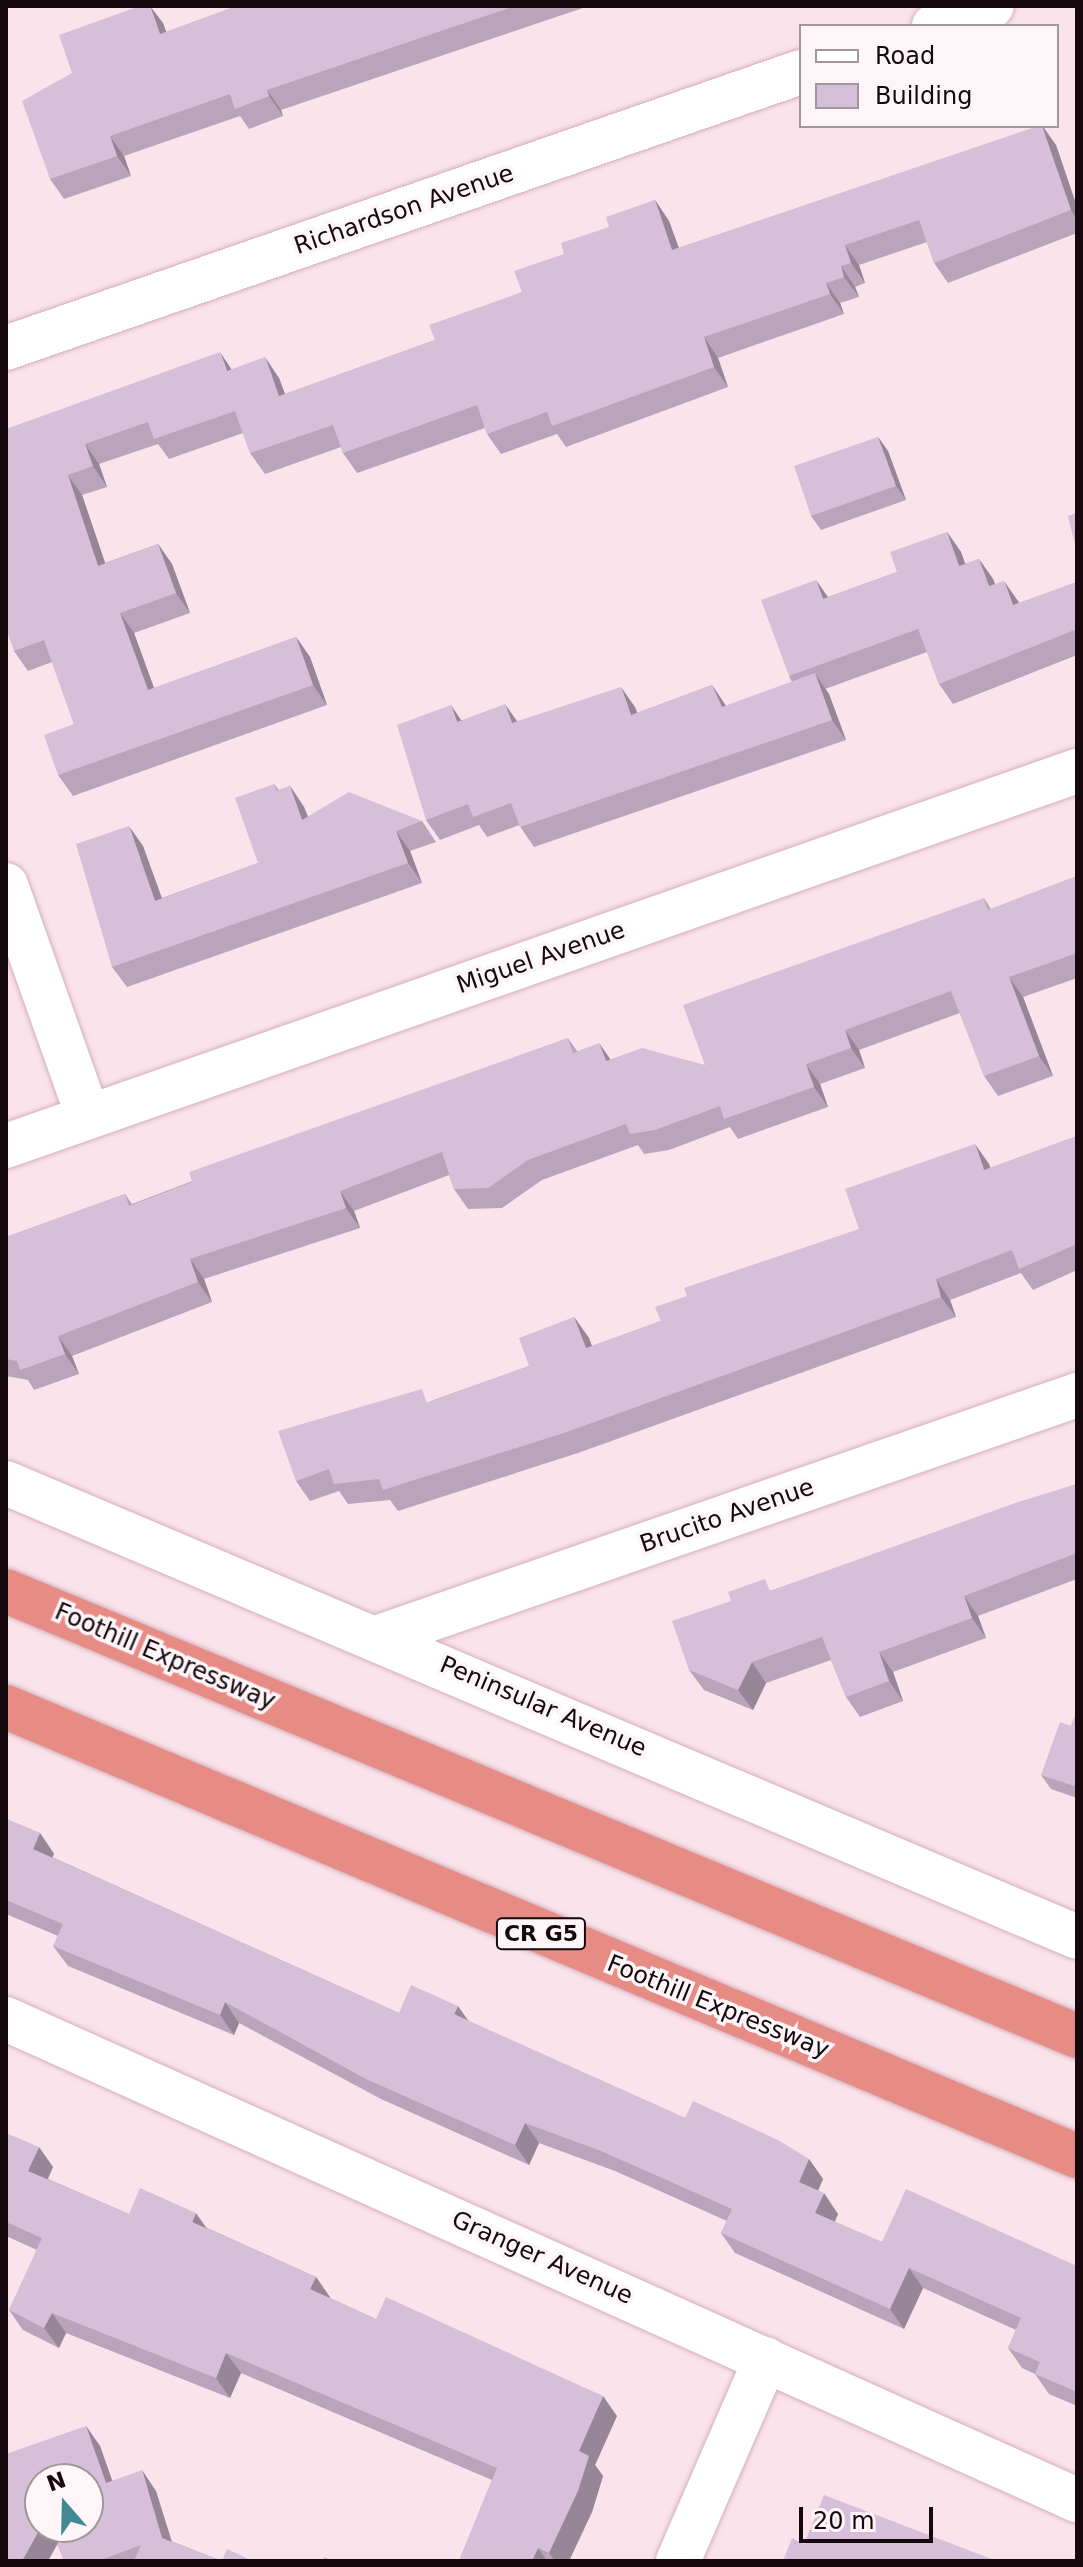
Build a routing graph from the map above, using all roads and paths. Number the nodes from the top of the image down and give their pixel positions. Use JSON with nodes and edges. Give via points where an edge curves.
{"nodes":[{"id":1,"x":992,"y":6,"type":"edge"},
{"id":2,"x":940,"y":24,"type":"edge"},
{"id":3,"x":799,"y":73,"type":"edge"},
{"id":4,"x":6,"y":348,"type":"edge"},
{"id":5,"x":1077,"y":771,"type":"edge"},
{"id":6,"x":6,"y":885,"type":"edge"},
{"id":7,"x":88,"y":1116,"type":"junction"},
{"id":8,"x":6,"y":1146,"type":"edge"},
{"id":9,"x":1077,"y":1395,"type":"edge"},
{"id":10,"x":6,"y":1483,"type":"edge"},
{"id":11,"x":6,"y":1591,"type":"edge"},
{"id":12,"x":376,"y":1638,"type":"junction"},
{"id":13,"x":6,"y":1707,"type":"edge"},
{"id":14,"x":1077,"y":1937,"type":"edge"},
{"id":15,"x":6,"y":2019,"type":"edge"},
{"id":16,"x":1077,"y":2036,"type":"edge"},
{"id":17,"x":1077,"y":2156,"type":"edge"},
{"id":18,"x":766,"y":2359,"type":"junction"},
{"id":19,"x":1077,"y":2500,"type":"edge"},
{"id":20,"x":678,"y":2561,"type":"edge"}],
"edges":[{"from":1,"to":2,"type":"street"},
{"from":3,"to":4,"type":"street","name":"Richardson Avenue"},
{"from":5,"to":7,"type":"street","name":"Miguel Avenue"},
{"from":6,"to":7,"type":"street"},
{"from":7,"to":8,"type":"street","name":"Miguel Avenue"},
{"from":9,"to":12,"type":"street","name":"Brucito Avenue"},
{"from":10,"to":12,"type":"street","name":"Peninsular Avenue"},
{"from":11,"to":16,"type":"highway","name":"Foothill Expressway"},
{"from":12,"to":14,"type":"street","name":"Peninsular Avenue"},
{"from":13,"to":17,"type":"highway","name":"Foothill Expressway","number":"CR G5"},
{"from":15,"to":18,"type":"street","name":"Granger Avenue"},
{"from":18,"to":19,"type":"street","name":"Granger Avenue"},
{"from":18,"to":20,"type":"street"}]}
